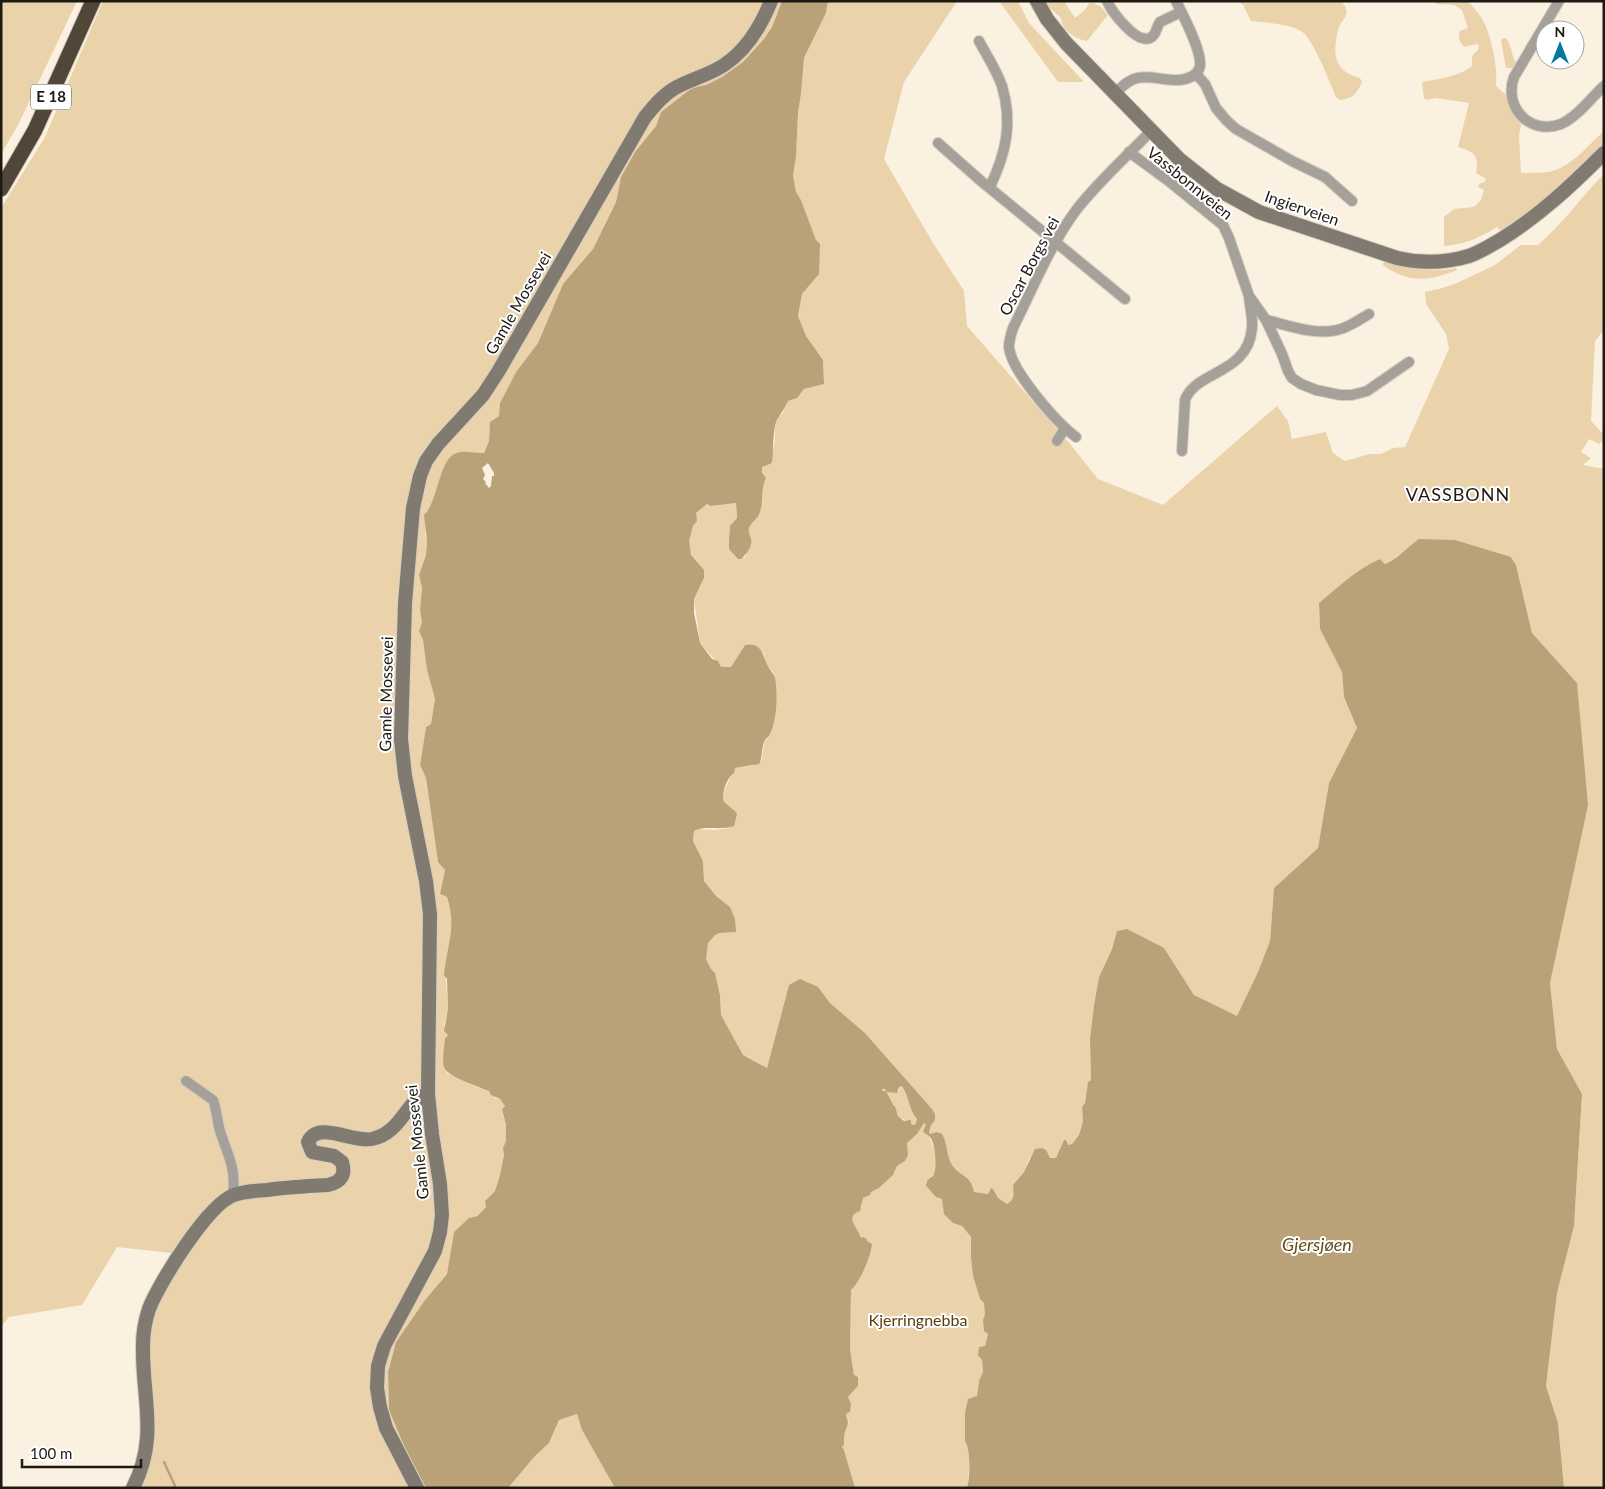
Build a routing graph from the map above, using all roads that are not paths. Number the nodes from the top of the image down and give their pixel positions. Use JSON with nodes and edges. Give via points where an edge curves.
{"nodes":[{"id":1,"x":86,"y":1,"type":"edge"},
{"id":2,"x":93,"y":1,"type":"edge"},
{"id":3,"x":771,"y":1,"type":"edge"},
{"id":4,"x":1037,"y":1,"type":"edge"},
{"id":5,"x":1107,"y":1,"type":"edge"},
{"id":6,"x":1176,"y":1,"type":"edge"},
{"id":7,"x":1559,"y":1,"type":"edge"},
{"id":8,"x":1181,"y":12,"type":"junction"},
{"id":9,"x":979,"y":42,"type":"dead end"},
{"id":10,"x":1196,"y":74,"type":"junction"},
{"id":11,"x":1604,"y":86,"type":"edge"},
{"id":12,"x":1115,"y":93,"type":"junction"},
{"id":13,"x":1151,"y":130,"type":"junction"},
{"id":14,"x":938,"y":143,"type":"dead end"},
{"id":15,"x":1129,"y":152,"type":"junction"},
{"id":16,"x":1604,"y":153,"type":"edge"},
{"id":17,"x":1,"y":174,"type":"edge"},
{"id":18,"x":990,"y":186,"type":"junction"},
{"id":19,"x":1,"y":189,"type":"edge"},
{"id":20,"x":1352,"y":201,"type":"dead end"},
{"id":21,"x":1056,"y":242,"type":"junction"},
{"id":22,"x":1249,"y":296,"type":"junction"},
{"id":23,"x":1125,"y":299,"type":"dead end"},
{"id":24,"x":1369,"y":314,"type":"dead end"},
{"id":25,"x":1266,"y":320,"type":"junction"},
{"id":26,"x":1409,"y":362,"type":"dead end"},
{"id":27,"x":1065,"y":428,"type":"junction"},
{"id":28,"x":1076,"y":437,"type":"dead end"},
{"id":29,"x":1057,"y":441,"type":"dead end"},
{"id":30,"x":1182,"y":451,"type":"dead end"},
{"id":31,"x":186,"y":1081,"type":"dead end"},
{"id":32,"x":428,"y":1094,"type":"junction"},
{"id":33,"x":233,"y":1195,"type":"junction"},
{"id":34,"x":133,"y":1488,"type":"edge"},
{"id":35,"x":417,"y":1488,"type":"edge"}],
"edges":[{"from":1,"to":17,"type":"highway","number":"E 18","via":[[36,112]]},
{"from":2,"to":19,"type":"highway","number":"E 18","via":[[39,121]]},
{"from":3,"to":32,"type":"main road","name":"Gamle Mossevei","via":[[758,29],[736,56],[668,93],[645,117],[498,372],[483,395],[432,453],[417,484],[406,593],[400,728],[405,776],[430,914]]},
{"from":4,"to":12,"type":"main road","name":"Ingierveien","via":[[1066,43]]},
{"from":5,"to":8,"type":"street","via":[[1122,22],[1144,39],[1155,34],[1160,22]]},
{"from":6,"to":8,"type":"street"},
{"from":7,"to":11,"type":"street","via":[[1514,77],[1511,91],[1515,108],[1533,125],[1554,126],[1572,117]]},
{"from":8,"to":10,"type":"street","via":[[1199,56],[1200,67]]},
{"from":9,"to":18,"type":"street","via":[[1001,85],[1007,121],[1003,156]]},
{"from":10,"to":12,"type":"street","via":[[1180,80],[1136,78]]},
{"from":10,"to":20,"type":"street","via":[[1205,84],[1216,108],[1231,124],[1271,150],[1325,177]]},
{"from":12,"to":13,"type":"main road","name":"Ingierveien"},
{"from":13,"to":15,"type":"street","name":"Oscar Borgs vei"},
{"from":13,"to":16,"type":"main road","name":"Ingierveien","via":[[1204,180],[1244,206],[1410,262],[1466,257],[1494,243],[1548,206]]},
{"from":14,"to":18,"type":"street"},
{"from":15,"to":21,"type":"street","name":"Oscar Borgs vei","via":[[1089,195]]},
{"from":15,"to":22,"type":"street","name":"Vassbonnveien","via":[[1223,225]]},
{"from":18,"to":21,"type":"street"},
{"from":21,"to":23,"type":"street"},
{"from":21,"to":27,"type":"street","name":"Oscar Borgs vei","via":[[1013,328],[1009,348],[1017,370]]},
{"from":22,"to":25,"type":"street","name":"Vassbonnveien"},
{"from":22,"to":30,"type":"street","name":"Vassbonnveien","via":[[1252,328],[1248,344],[1236,360],[1187,394]]},
{"from":24,"to":25,"type":"street","via":[[1347,327],[1322,332]]},
{"from":25,"to":26,"type":"street","name":"Vassbonnveien","via":[[1292,378],[1316,390],[1340,395],[1367,391]]},
{"from":27,"to":28,"type":"street","name":"Oscar Borgs vei"},
{"from":27,"to":29,"type":"street"},
{"from":31,"to":33,"type":"street","via":[[214,1100],[220,1132],[233,1168]]},
{"from":32,"to":33,"type":"main road","via":[[420,1097],[396,1125],[379,1137],[359,1140],[325,1132],[312,1135],[308,1142],[312,1152],[334,1156],[342,1162],[343,1175],[337,1182]]},
{"from":32,"to":35,"type":"main road","name":"Gamle Mossevei","via":[[441,1198],[440,1232],[424,1274],[384,1346],[377,1377],[384,1423]]},
{"from":33,"to":34,"type":"main road","via":[[219,1205],[186,1245],[148,1312],[143,1346],[148,1440]]}]}
